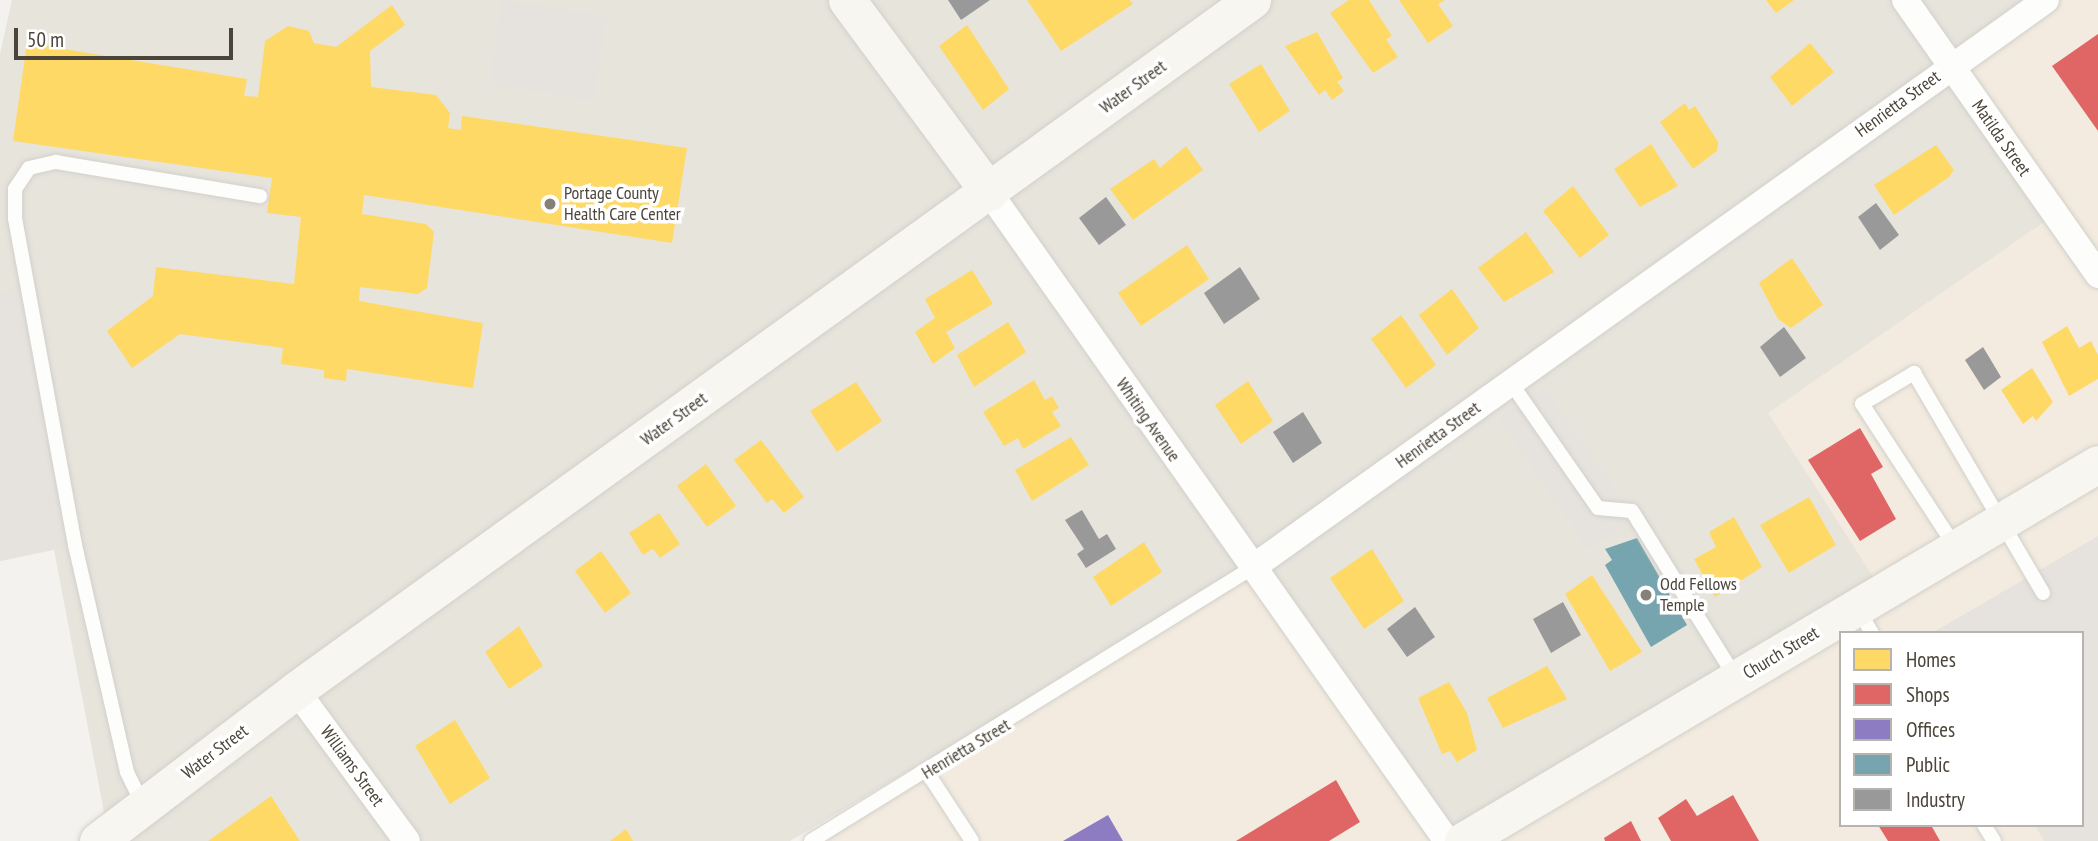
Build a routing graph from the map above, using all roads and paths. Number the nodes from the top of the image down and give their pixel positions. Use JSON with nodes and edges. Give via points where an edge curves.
{"nodes":[{"id":1,"x":847,"y":0,"type":"edge"},
{"id":2,"x":1252,"y":0,"type":"edge"},
{"id":3,"x":1905,"y":0,"type":"edge"},
{"id":4,"x":2046,"y":0,"type":"edge"},
{"id":5,"x":1951,"y":66,"type":"junction"},
{"id":6,"x":989,"y":192,"type":"junction"},
{"id":7,"x":260,"y":195,"type":"dead end"},
{"id":8,"x":2098,"y":275,"type":"edge"},
{"id":9,"x":1511,"y":383,"type":"junction"},
{"id":10,"x":2098,"y":464,"type":"edge"},
{"id":11,"x":2003,"y":521,"type":"junction"},
{"id":12,"x":1956,"y":548,"type":"junction"},
{"id":13,"x":1252,"y":568,"type":"junction"},
{"id":14,"x":2043,"y":593,"type":"dead end"},
{"id":15,"x":1865,"y":620,"type":"edge"},
{"id":16,"x":1841,"y":631,"type":"edge"},
{"id":17,"x":1839,"y":632,"type":"edge"},
{"id":18,"x":1737,"y":679,"type":"junction"},
{"id":19,"x":296,"y":690,"type":"junction"},
{"id":20,"x":927,"y":772,"type":"junction"},
{"id":21,"x":143,"y":807,"type":"junction"},
{"id":22,"x":98,"y":841,"type":"edge"},
{"id":23,"x":407,"y":841,"type":"edge"},
{"id":24,"x":811,"y":841,"type":"edge"},
{"id":25,"x":972,"y":841,"type":"edge"},
{"id":26,"x":1447,"y":841,"type":"edge"},
{"id":27,"x":1463,"y":841,"type":"edge"}],
"edges":[{"from":1,"to":6,"type":"street","name":"Whiting Avenue"},
{"from":2,"to":6,"type":"street","name":"Water Street"},
{"from":3,"to":5,"type":"street","name":"Matilda Street"},
{"from":4,"to":5,"type":"street","name":"Henrietta Street"},
{"from":5,"to":8,"type":"street","name":"Matilda Street"},
{"from":5,"to":9,"type":"street","name":"Henrietta Street"},
{"from":6,"to":13,"type":"street","name":"Whiting Avenue"},
{"from":6,"to":19,"type":"street","name":"Water Street"},
{"from":7,"to":21,"type":"lane","via":[[56,162],[29,168],[15,189],[15,219],[75,545],[127,772]]},
{"from":9,"to":13,"type":"street","name":"Henrietta Street"},
{"from":9,"to":18,"type":"lane","via":[[1598,508],[1632,511]]},
{"from":10,"to":11,"type":"street","name":"Church Street"},
{"from":11,"to":12,"type":"street","name":"Church Street"},
{"from":11,"to":12,"type":"lane","via":[[1914,373],[1862,404]]},
{"from":11,"to":14,"type":"lane"},
{"from":12,"to":15,"type":"street","name":"Church Street"},
{"from":13,"to":20,"type":"lane","name":"Henrietta Street"},
{"from":13,"to":26,"type":"street","name":"Whiting Avenue"},
{"from":15,"to":16,"type":"street","name":"Church Street"},
{"from":17,"to":18,"type":"street","name":"Church Street"},
{"from":18,"to":27,"type":"street","name":"Church Street"},
{"from":19,"to":21,"type":"street","name":"Water Street"},
{"from":19,"to":23,"type":"street","name":"Williams Street"},
{"from":20,"to":24,"type":"lane","name":"Henrietta Street"},
{"from":20,"to":25,"type":"lane"},
{"from":21,"to":22,"type":"street","name":"Water Street"}]}
